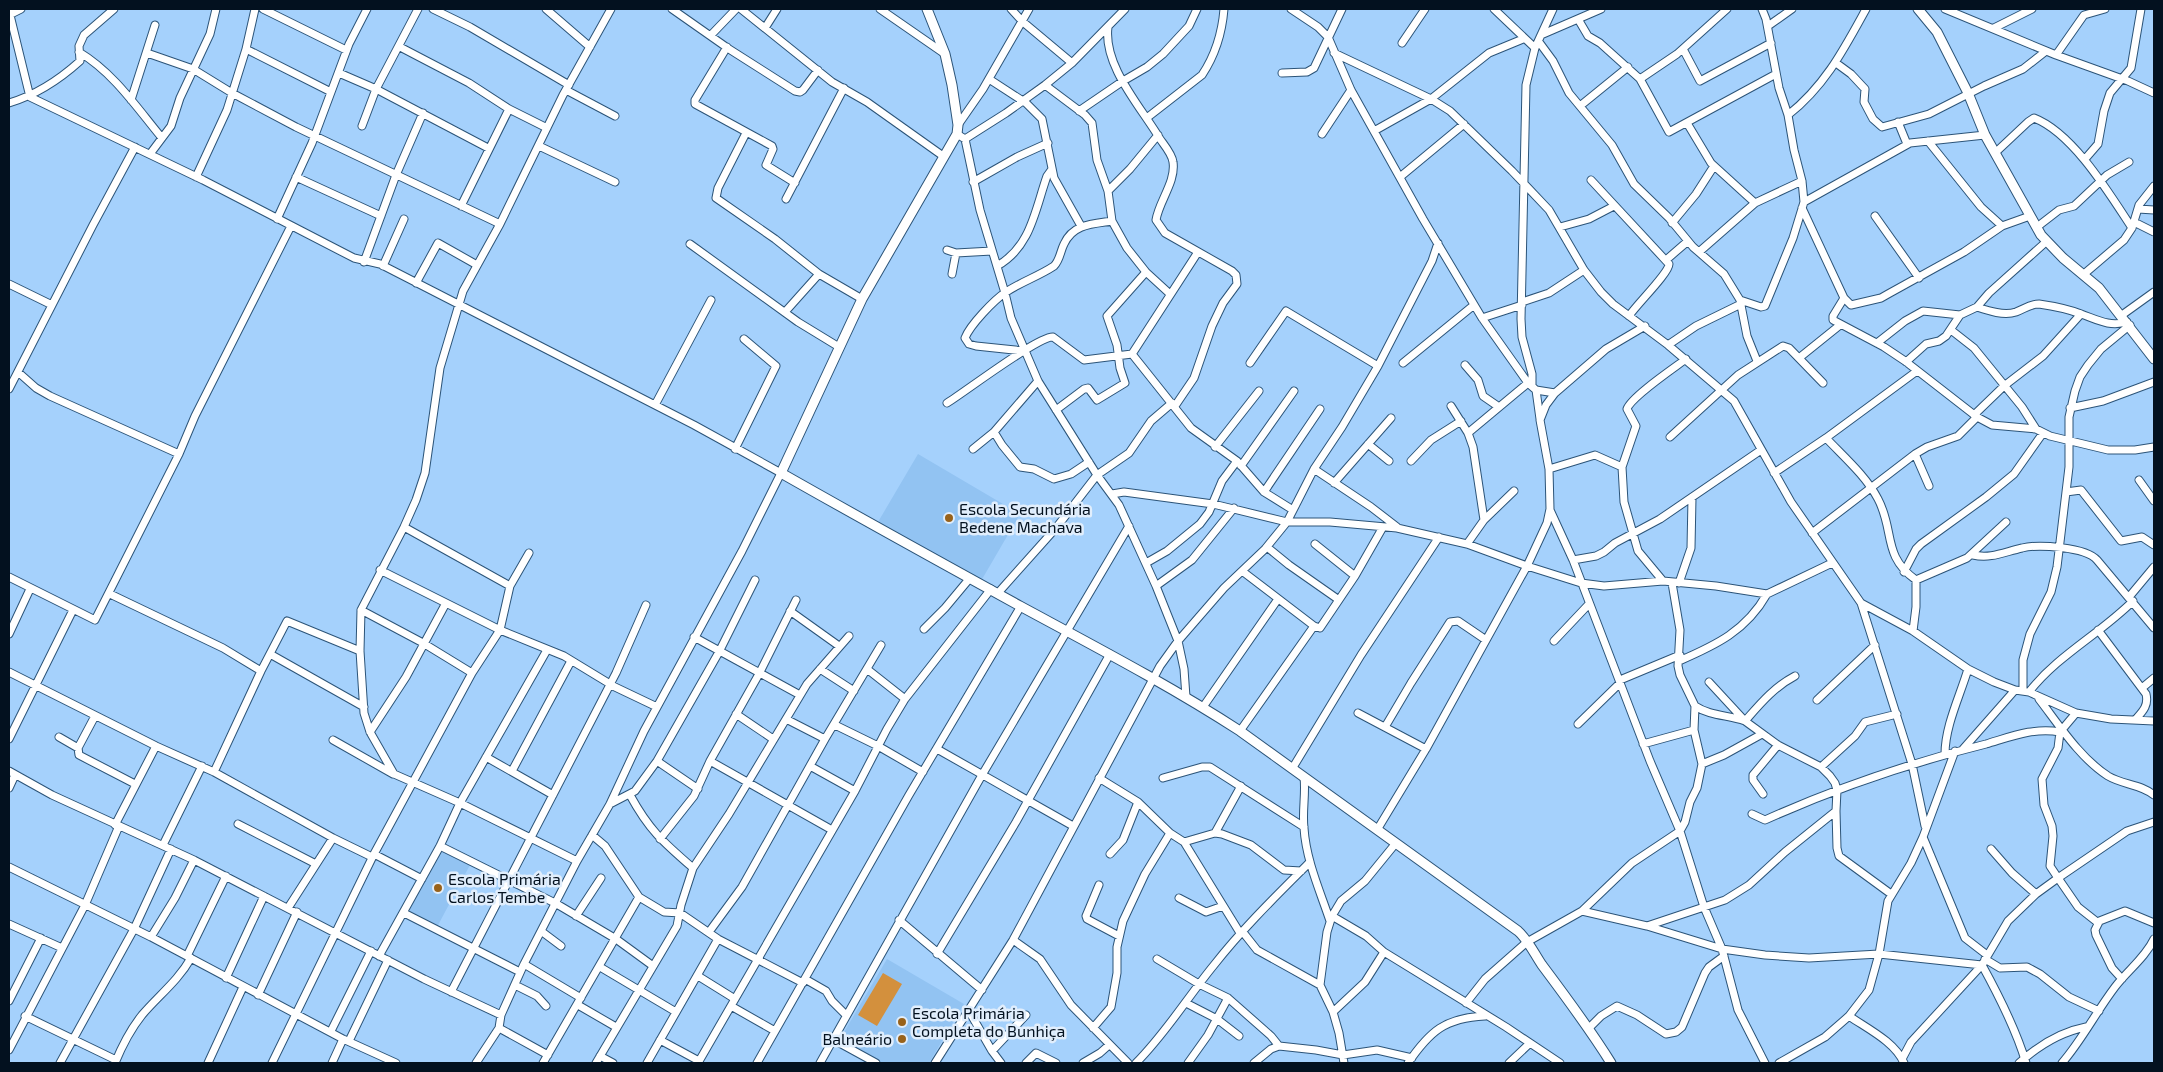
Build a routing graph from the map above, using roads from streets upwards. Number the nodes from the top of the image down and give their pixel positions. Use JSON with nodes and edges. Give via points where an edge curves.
{"nodes":[{"id":1,"x":20,"y":9,"type":"edge"},
{"id":2,"x":114,"y":9,"type":"edge"},
{"id":3,"x":216,"y":9,"type":"edge"},
{"id":4,"x":255,"y":9,"type":"edge"},
{"id":5,"x":263,"y":9,"type":"edge"},
{"id":6,"x":367,"y":9,"type":"edge"},
{"id":7,"x":418,"y":9,"type":"edge"},
{"id":8,"x":433,"y":9,"type":"edge"},
{"id":9,"x":546,"y":9,"type":"edge"},
{"id":10,"x":611,"y":9,"type":"edge"},
{"id":11,"x":672,"y":9,"type":"edge"},
{"id":12,"x":736,"y":9,"type":"edge"},
{"id":13,"x":741,"y":9,"type":"edge"},
{"id":14,"x":777,"y":9,"type":"edge"},
{"id":15,"x":880,"y":9,"type":"edge"},
{"id":16,"x":927,"y":9,"type":"edge"},
{"id":17,"x":1011,"y":9,"type":"edge"},
{"id":18,"x":1029,"y":9,"type":"edge"},
{"id":19,"x":1125,"y":9,"type":"edge"},
{"id":20,"x":1197,"y":9,"type":"edge"},
{"id":21,"x":1224,"y":9,"type":"edge"},
{"id":22,"x":1291,"y":9,"type":"edge"},
{"id":23,"x":1342,"y":9,"type":"edge"},
{"id":24,"x":1425,"y":9,"type":"edge"},
{"id":25,"x":1494,"y":9,"type":"edge"},
{"id":26,"x":1554,"y":9,"type":"edge"},
{"id":27,"x":1601,"y":9,"type":"edge"},
{"id":28,"x":1727,"y":9,"type":"edge"},
{"id":29,"x":1762,"y":9,"type":"edge"},
{"id":30,"x":1792,"y":9,"type":"edge"},
{"id":31,"x":1866,"y":9,"type":"edge"},
{"id":32,"x":1918,"y":9,"type":"edge"},
{"id":33,"x":1945,"y":9,"type":"edge"},
{"id":34,"x":2032,"y":9,"type":"edge"},
{"id":35,"x":2105,"y":9,"type":"edge"},
{"id":36,"x":2141,"y":9,"type":"edge"},
{"id":37,"x":891,"y":12,"type":"edge"},
{"id":38,"x":9,"y":13,"type":"edge"},
{"id":39,"x":1578,"y":19,"type":"junction"},
{"id":40,"x":1023,"y":22,"type":"junction"},
{"id":41,"x":155,"y":25,"type":"dead end"},
{"id":42,"x":1768,"y":26,"type":"junction"},
{"id":43,"x":1108,"y":27,"type":"junction"},
{"id":44,"x":765,"y":28,"type":"junction"},
{"id":45,"x":1994,"y":28,"type":"junction"},
{"id":46,"x":1543,"y":34,"type":"junction"},
{"id":47,"x":711,"y":35,"type":"junction"},
{"id":48,"x":1328,"y":37,"type":"junction"},
{"id":49,"x":1523,"y":39,"type":"junction"},
{"id":50,"x":1402,"y":43,"type":"dead end"},
{"id":51,"x":1771,"y":43,"type":"junction"},
{"id":52,"x":1537,"y":45,"type":"junction"},
{"id":53,"x":400,"y":47,"type":"junction"},
{"id":54,"x":590,"y":47,"type":"junction"},
{"id":55,"x":727,"y":47,"type":"junction"},
{"id":56,"x":1683,"y":49,"type":"junction"},
{"id":57,"x":246,"y":50,"type":"junction"},
{"id":58,"x":346,"y":50,"type":"junction"},
{"id":59,"x":2046,"y":50,"type":"junction"},
{"id":60,"x":79,"y":52,"type":"junction"},
{"id":61,"x":1334,"y":52,"type":"junction"},
{"id":62,"x":147,"y":53,"type":"junction"},
{"id":63,"x":945,"y":54,"type":"junction"},
{"id":64,"x":2056,"y":55,"type":"junction"},
{"id":65,"x":1072,"y":63,"type":"junction"},
{"id":66,"x":1836,"y":63,"type":"junction"},
{"id":67,"x":1628,"y":68,"type":"junction"},
{"id":68,"x":193,"y":69,"type":"junction"},
{"id":69,"x":818,"y":70,"type":"junction"},
{"id":70,"x":1282,"y":72,"type":"dead end"},
{"id":71,"x":339,"y":73,"type":"junction"},
{"id":72,"x":1776,"y":74,"type":"junction"},
{"id":73,"x":989,"y":79,"type":"junction"},
{"id":74,"x":1640,"y":79,"type":"junction"},
{"id":75,"x":2122,"y":79,"type":"junction"},
{"id":76,"x":1123,"y":81,"type":"junction"},
{"id":77,"x":1045,"y":85,"type":"junction"},
{"id":78,"x":567,"y":87,"type":"junction"},
{"id":79,"x":844,"y":88,"type":"junction"},
{"id":80,"x":376,"y":89,"type":"junction"},
{"id":81,"x":1351,"y":90,"type":"junction"},
{"id":82,"x":332,"y":92,"type":"junction"},
{"id":83,"x":232,"y":93,"type":"junction"},
{"id":84,"x":1968,"y":93,"type":"junction"},
{"id":85,"x":2154,"y":93,"type":"edge"},
{"id":86,"x":30,"y":96,"type":"junction"},
{"id":87,"x":1431,"y":99,"type":"junction"},
{"id":88,"x":131,"y":100,"type":"junction"},
{"id":89,"x":1023,"y":102,"type":"junction"},
{"id":90,"x":9,"y":103,"type":"edge"},
{"id":91,"x":1580,"y":106,"type":"junction"},
{"id":92,"x":509,"y":109,"type":"junction"},
{"id":93,"x":1079,"y":111,"type":"junction"},
{"id":94,"x":423,"y":113,"type":"junction"},
{"id":95,"x":1788,"y":115,"type":"junction"},
{"id":96,"x":616,"y":116,"type":"dead end"},
{"id":97,"x":1148,"y":117,"type":"junction"},
{"id":98,"x":1898,"y":122,"type":"junction"},
{"id":99,"x":1687,"y":123,"type":"junction"},
{"id":100,"x":1464,"y":124,"type":"junction"},
{"id":101,"x":362,"y":126,"type":"dead end"},
{"id":102,"x":547,"y":128,"type":"junction"},
{"id":103,"x":1374,"y":132,"type":"junction"},
{"id":104,"x":746,"y":133,"type":"junction"},
{"id":105,"x":960,"y":133,"type":"junction"},
{"id":106,"x":1322,"y":134,"type":"dead end"},
{"id":107,"x":315,"y":135,"type":"junction"},
{"id":108,"x":1158,"y":135,"type":"junction"},
{"id":109,"x":1985,"y":135,"type":"junction"},
{"id":110,"x":162,"y":138,"type":"junction"},
{"id":111,"x":1928,"y":142,"type":"junction"},
{"id":112,"x":1048,"y":143,"type":"junction"},
{"id":113,"x":1906,"y":144,"type":"junction"},
{"id":114,"x":538,"y":146,"type":"junction"},
{"id":115,"x":135,"y":147,"type":"junction"},
{"id":116,"x":488,"y":148,"type":"junction"},
{"id":117,"x":1995,"y":153,"type":"junction"},
{"id":118,"x":150,"y":154,"type":"junction"},
{"id":119,"x":943,"y":156,"type":"junction"},
{"id":120,"x":2085,"y":159,"type":"junction"},
{"id":121,"x":2129,"y":162,"type":"dead end"},
{"id":122,"x":1714,"y":166,"type":"junction"},
{"id":123,"x":1052,"y":169,"type":"junction"},
{"id":124,"x":396,"y":175,"type":"junction"},
{"id":125,"x":196,"y":177,"type":"junction"},
{"id":126,"x":296,"y":177,"type":"junction"},
{"id":127,"x":1400,"y":177,"type":"junction"},
{"id":128,"x":1591,"y":180,"type":"dead end"},
{"id":129,"x":1802,"y":181,"type":"junction"},
{"id":130,"x":615,"y":182,"type":"dead end"},
{"id":131,"x":973,"y":182,"type":"junction"},
{"id":132,"x":1524,"y":182,"type":"junction"},
{"id":133,"x":2100,"y":182,"type":"junction"},
{"id":134,"x":795,"y":183,"type":"junction"},
{"id":135,"x":2154,"y":186,"type":"edge"},
{"id":136,"x":1108,"y":191,"type":"junction"},
{"id":137,"x":786,"y":199,"type":"dead end"},
{"id":138,"x":1755,"y":203,"type":"junction"},
{"id":139,"x":1803,"y":205,"type":"junction"},
{"id":140,"x":462,"y":206,"type":"junction"},
{"id":141,"x":1614,"y":206,"type":"junction"},
{"id":142,"x":2138,"y":209,"type":"junction"},
{"id":143,"x":2154,"y":210,"type":"edge"},
{"id":144,"x":381,"y":216,"type":"junction"},
{"id":145,"x":1875,"y":216,"type":"dead end"},
{"id":146,"x":2030,"y":216,"type":"junction"},
{"id":147,"x":277,"y":219,"type":"junction"},
{"id":148,"x":404,"y":219,"type":"dead end"},
{"id":149,"x":1112,"y":221,"type":"junction"},
{"id":150,"x":1672,"y":223,"type":"junction"},
{"id":151,"x":500,"y":224,"type":"junction"},
{"id":152,"x":2133,"y":225,"type":"junction"},
{"id":153,"x":291,"y":226,"type":"junction"},
{"id":154,"x":1081,"y":226,"type":"junction"},
{"id":155,"x":2002,"y":226,"type":"junction"},
{"id":156,"x":1560,"y":227,"type":"junction"},
{"id":157,"x":2037,"y":227,"type":"junction"},
{"id":158,"x":2154,"y":232,"type":"edge"},
{"id":159,"x":1688,"y":241,"type":"junction"},
{"id":160,"x":2047,"y":241,"type":"junction"},
{"id":161,"x":1438,"y":243,"type":"junction"},
{"id":162,"x":690,"y":244,"type":"dead end"},
{"id":163,"x":947,"y":250,"type":"dead end"},
{"id":164,"x":992,"y":251,"type":"junction"},
{"id":165,"x":1198,"y":252,"type":"junction"},
{"id":166,"x":1699,"y":252,"type":"junction"},
{"id":167,"x":956,"y":254,"type":"junction"},
{"id":168,"x":1666,"y":260,"type":"junction"},
{"id":169,"x":364,"y":262,"type":"junction"},
{"id":170,"x":477,"y":265,"type":"junction"},
{"id":171,"x":383,"y":266,"type":"junction"},
{"id":172,"x":997,"y":266,"type":"junction"},
{"id":173,"x":1584,"y":270,"type":"junction"},
{"id":174,"x":1146,"y":272,"type":"junction"},
{"id":175,"x":819,"y":274,"type":"junction"},
{"id":176,"x":952,"y":274,"type":"dead end"},
{"id":177,"x":2084,"y":274,"type":"junction"},
{"id":178,"x":1919,"y":278,"type":"junction"},
{"id":179,"x":416,"y":283,"type":"junction"},
{"id":180,"x":10,"y":286,"type":"edge"},
{"id":181,"x":2154,"y":292,"type":"edge"},
{"id":182,"x":1005,"y":293,"type":"junction"},
{"id":183,"x":1170,"y":294,"type":"junction"},
{"id":184,"x":1844,"y":298,"type":"junction"},
{"id":185,"x":862,"y":299,"type":"junction"},
{"id":186,"x":710,"y":300,"type":"dead end"},
{"id":187,"x":1741,"y":302,"type":"junction"},
{"id":188,"x":458,"y":304,"type":"junction"},
{"id":189,"x":1522,"y":304,"type":"junction"},
{"id":190,"x":52,"y":305,"type":"junction"},
{"id":191,"x":1474,"y":305,"type":"junction"},
{"id":192,"x":1977,"y":307,"type":"junction"},
{"id":193,"x":785,"y":312,"type":"junction"},
{"id":194,"x":2081,"y":314,"type":"junction"},
{"id":195,"x":1960,"y":315,"type":"junction"},
{"id":196,"x":1629,"y":316,"type":"junction"},
{"id":197,"x":1482,"y":318,"type":"junction"},
{"id":198,"x":2126,"y":321,"type":"junction"},
{"id":199,"x":1840,"y":325,"type":"junction"},
{"id":200,"x":1645,"y":326,"type":"junction"},
{"id":201,"x":1951,"y":330,"type":"junction"},
{"id":202,"x":744,"y":339,"type":"dead end"},
{"id":203,"x":1877,"y":343,"type":"junction"},
{"id":204,"x":1668,"y":345,"type":"junction"},
{"id":205,"x":839,"y":348,"type":"junction"},
{"id":206,"x":1024,"y":351,"type":"junction"},
{"id":207,"x":1118,"y":354,"type":"junction"},
{"id":208,"x":1132,"y":354,"type":"junction"},
{"id":209,"x":1798,"y":358,"type":"junction"},
{"id":210,"x":1686,"y":359,"type":"junction"},
{"id":211,"x":2154,"y":359,"type":"edge"},
{"id":212,"x":1757,"y":361,"type":"junction"},
{"id":213,"x":1906,"y":362,"type":"junction"},
{"id":214,"x":1250,"y":363,"type":"dead end"},
{"id":215,"x":1403,"y":364,"type":"dead end"},
{"id":216,"x":1465,"y":365,"type":"dead end"},
{"id":217,"x":1378,"y":366,"type":"junction"},
{"id":218,"x":1917,"y":371,"type":"junction"},
{"id":219,"x":18,"y":372,"type":"junction"},
{"id":220,"x":1038,"y":381,"type":"junction"},
{"id":221,"x":2154,"y":382,"type":"edge"},
{"id":222,"x":1823,"y":383,"type":"dead end"},
{"id":223,"x":1532,"y":386,"type":"junction"},
{"id":224,"x":2004,"y":386,"type":"junction"},
{"id":225,"x":9,"y":389,"type":"edge"},
{"id":226,"x":1722,"y":389,"type":"junction"},
{"id":227,"x":1259,"y":391,"type":"dead end"},
{"id":228,"x":1294,"y":391,"type":"dead end"},
{"id":229,"x":1555,"y":393,"type":"junction"},
{"id":230,"x":947,"y":403,"type":"dead end"},
{"id":231,"x":1173,"y":404,"type":"junction"},
{"id":232,"x":655,"y":406,"type":"junction"},
{"id":233,"x":1451,"y":406,"type":"dead end"},
{"id":234,"x":1499,"y":407,"type":"junction"},
{"id":235,"x":2070,"y":408,"type":"junction"},
{"id":236,"x":1320,"y":409,"type":"dead end"},
{"id":237,"x":1056,"y":410,"type":"junction"},
{"id":238,"x":1976,"y":416,"type":"junction"},
{"id":239,"x":1391,"y":418,"type":"dead end"},
{"id":240,"x":1540,"y":420,"type":"junction"},
{"id":241,"x":1461,"y":421,"type":"junction"},
{"id":242,"x":2039,"y":431,"type":"junction"},
{"id":243,"x":994,"y":432,"type":"junction"},
{"id":244,"x":1468,"y":433,"type":"junction"},
{"id":245,"x":1670,"y":436,"type":"dead end"},
{"id":246,"x":1826,"y":438,"type":"junction"},
{"id":247,"x":2069,"y":441,"type":"junction"},
{"id":248,"x":1368,"y":444,"type":"junction"},
{"id":249,"x":1215,"y":447,"type":"junction"},
{"id":250,"x":2154,"y":447,"type":"edge"},
{"id":251,"x":735,"y":449,"type":"junction"},
{"id":252,"x":973,"y":449,"type":"dead end"},
{"id":253,"x":1761,"y":450,"type":"junction"},
{"id":254,"x":178,"y":454,"type":"junction"},
{"id":255,"x":1915,"y":454,"type":"junction"},
{"id":256,"x":1389,"y":460,"type":"dead end"},
{"id":257,"x":1411,"y":461,"type":"dead end"},
{"id":258,"x":1089,"y":462,"type":"junction"},
{"id":259,"x":1239,"y":463,"type":"junction"},
{"id":260,"x":1622,"y":467,"type":"junction"},
{"id":261,"x":1314,"y":469,"type":"junction"},
{"id":262,"x":1548,"y":469,"type":"junction"},
{"id":263,"x":781,"y":473,"type":"junction"},
{"id":264,"x":1774,"y":473,"type":"junction"},
{"id":265,"x":1097,"y":475,"type":"junction"},
{"id":266,"x":2139,"y":480,"type":"dead end"},
{"id":267,"x":1334,"y":483,"type":"junction"},
{"id":268,"x":1929,"y":486,"type":"dead end"},
{"id":269,"x":1872,"y":489,"type":"junction"},
{"id":270,"x":1514,"y":491,"type":"dead end"},
{"id":271,"x":1264,"y":492,"type":"junction"},
{"id":272,"x":2066,"y":492,"type":"junction"},
{"id":273,"x":1112,"y":494,"type":"junction"},
{"id":274,"x":1692,"y":498,"type":"junction"},
{"id":275,"x":2154,"y":500,"type":"edge"},
{"id":276,"x":1213,"y":504,"type":"junction"},
{"id":277,"x":1234,"y":508,"type":"junction"},
{"id":278,"x":1550,"y":509,"type":"junction"},
{"id":279,"x":1293,"y":510,"type":"junction"},
{"id":280,"x":1484,"y":520,"type":"junction"},
{"id":281,"x":1288,"y":522,"type":"junction"},
{"id":282,"x":2006,"y":522,"type":"dead end"},
{"id":283,"x":1129,"y":526,"type":"junction"},
{"id":284,"x":404,"y":527,"type":"junction"},
{"id":285,"x":1383,"y":527,"type":"junction"},
{"id":286,"x":1397,"y":528,"type":"junction"},
{"id":287,"x":1812,"y":533,"type":"junction"},
{"id":288,"x":1634,"y":534,"type":"junction"},
{"id":289,"x":1439,"y":537,"type":"junction"},
{"id":290,"x":1315,"y":544,"type":"dead end"},
{"id":291,"x":1467,"y":544,"type":"junction"},
{"id":292,"x":2154,"y":545,"type":"edge"},
{"id":293,"x":1267,"y":546,"type":"junction"},
{"id":294,"x":2059,"y":549,"type":"junction"},
{"id":295,"x":529,"y":553,"type":"dead end"},
{"id":296,"x":1973,"y":555,"type":"junction"},
{"id":297,"x":1573,"y":560,"type":"junction"},
{"id":298,"x":1146,"y":563,"type":"junction"},
{"id":299,"x":1832,"y":563,"type":"junction"},
{"id":300,"x":1527,"y":566,"type":"junction"},
{"id":301,"x":2154,"y":567,"type":"edge"},
{"id":302,"x":380,"y":570,"type":"junction"},
{"id":303,"x":1242,"y":571,"type":"junction"},
{"id":304,"x":1904,"y":572,"type":"junction"},
{"id":305,"x":1355,"y":576,"type":"junction"},
{"id":306,"x":9,"y":578,"type":"edge"},
{"id":307,"x":970,"y":578,"type":"junction"},
{"id":308,"x":756,"y":580,"type":"dead end"},
{"id":309,"x":1916,"y":580,"type":"junction"},
{"id":310,"x":1663,"y":581,"type":"junction"},
{"id":311,"x":1580,"y":583,"type":"junction"},
{"id":312,"x":1676,"y":583,"type":"junction"},
{"id":313,"x":510,"y":586,"type":"junction"},
{"id":314,"x":1156,"y":586,"type":"junction"},
{"id":315,"x":30,"y":589,"type":"junction"},
{"id":316,"x":994,"y":591,"type":"junction"},
{"id":317,"x":110,"y":594,"type":"junction"},
{"id":318,"x":1767,"y":594,"type":"junction"},
{"id":319,"x":1278,"y":599,"type":"junction"},
{"id":320,"x":2131,"y":599,"type":"junction"},
{"id":321,"x":796,"y":600,"type":"dead end"},
{"id":322,"x":1339,"y":600,"type":"junction"},
{"id":323,"x":446,"y":603,"type":"junction"},
{"id":324,"x":1861,"y":603,"type":"junction"},
{"id":325,"x":1590,"y":604,"type":"junction"},
{"id":326,"x":646,"y":605,"type":"dead end"},
{"id":327,"x":1021,"y":606,"type":"junction"},
{"id":328,"x":73,"y":610,"type":"junction"},
{"id":329,"x":361,"y":610,"type":"junction"},
{"id":330,"x":790,"y":611,"type":"junction"},
{"id":331,"x":1314,"y":626,"type":"junction"},
{"id":332,"x":2154,"y":628,"type":"edge"},
{"id":333,"x":924,"y":629,"type":"dead end"},
{"id":334,"x":500,"y":630,"type":"junction"},
{"id":335,"x":1068,"y":630,"type":"junction"},
{"id":336,"x":2098,"y":630,"type":"junction"},
{"id":337,"x":1912,"y":631,"type":"junction"},
{"id":338,"x":9,"y":634,"type":"edge"},
{"id":339,"x":849,"y":636,"type":"dead end"},
{"id":340,"x":694,"y":637,"type":"junction"},
{"id":341,"x":1486,"y":640,"type":"junction"},
{"id":342,"x":1178,"y":641,"type":"junction"},
{"id":343,"x":1554,"y":641,"type":"dead end"},
{"id":344,"x":423,"y":644,"type":"junction"},
{"id":345,"x":881,"y":645,"type":"dead end"},
{"id":346,"x":1875,"y":645,"type":"junction"},
{"id":347,"x":839,"y":646,"type":"junction"},
{"id":348,"x":547,"y":650,"type":"junction"},
{"id":349,"x":360,"y":651,"type":"junction"},
{"id":350,"x":719,"y":652,"type":"junction"},
{"id":351,"x":270,"y":654,"type":"junction"},
{"id":352,"x":1110,"y":654,"type":"junction"},
{"id":353,"x":1680,"y":658,"type":"junction"},
{"id":354,"x":571,"y":660,"type":"junction"},
{"id":355,"x":820,"y":669,"type":"junction"},
{"id":356,"x":867,"y":669,"type":"junction"},
{"id":357,"x":1968,"y":669,"type":"junction"},
{"id":358,"x":261,"y":671,"type":"junction"},
{"id":359,"x":9,"y":672,"type":"edge"},
{"id":360,"x":472,"y":673,"type":"junction"},
{"id":361,"x":759,"y":674,"type":"junction"},
{"id":362,"x":1795,"y":676,"type":"dead end"},
{"id":363,"x":2154,"y":678,"type":"edge"},
{"id":364,"x":1153,"y":679,"type":"junction"},
{"id":365,"x":1620,"y":682,"type":"junction"},
{"id":366,"x":1709,"y":682,"type":"dead end"},
{"id":367,"x":610,"y":683,"type":"junction"},
{"id":368,"x":37,"y":686,"type":"junction"},
{"id":369,"x":2142,"y":688,"type":"junction"},
{"id":370,"x":2015,"y":690,"type":"junction"},
{"id":371,"x":854,"y":691,"type":"junction"},
{"id":372,"x":2026,"y":691,"type":"junction"},
{"id":373,"x":800,"y":695,"type":"junction"},
{"id":374,"x":1186,"y":697,"type":"junction"},
{"id":375,"x":2037,"y":697,"type":"junction"},
{"id":376,"x":905,"y":699,"type":"junction"},
{"id":377,"x":1817,"y":700,"type":"dead end"},
{"id":378,"x":657,"y":706,"type":"junction"},
{"id":379,"x":1695,"y":706,"type":"junction"},
{"id":380,"x":1203,"y":707,"type":"junction"},
{"id":381,"x":364,"y":708,"type":"junction"},
{"id":382,"x":1358,"y":713,"type":"dead end"},
{"id":383,"x":2076,"y":713,"type":"junction"},
{"id":384,"x":736,"y":714,"type":"junction"},
{"id":385,"x":1897,"y":714,"type":"junction"},
{"id":386,"x":95,"y":716,"type":"junction"},
{"id":387,"x":786,"y":719,"type":"junction"},
{"id":388,"x":2135,"y":720,"type":"junction"},
{"id":389,"x":2154,"y":721,"type":"edge"},
{"id":390,"x":1745,"y":722,"type":"junction"},
{"id":391,"x":1578,"y":724,"type":"dead end"},
{"id":392,"x":835,"y":725,"type":"junction"},
{"id":393,"x":1385,"y":728,"type":"junction"},
{"id":394,"x":1694,"y":730,"type":"junction"},
{"id":395,"x":1240,"y":731,"type":"junction"},
{"id":396,"x":2062,"y":731,"type":"junction"},
{"id":397,"x":370,"y":732,"type":"junction"},
{"id":398,"x":1762,"y":734,"type":"junction"},
{"id":399,"x":59,"y":737,"type":"dead end"},
{"id":400,"x":9,"y":739,"type":"edge"},
{"id":401,"x":773,"y":739,"type":"junction"},
{"id":402,"x":825,"y":739,"type":"junction"},
{"id":403,"x":333,"y":740,"type":"dead end"},
{"id":404,"x":1643,"y":744,"type":"junction"},
{"id":405,"x":1778,"y":745,"type":"junction"},
{"id":406,"x":156,"y":746,"type":"junction"},
{"id":407,"x":878,"y":746,"type":"junction"},
{"id":408,"x":78,"y":748,"type":"junction"},
{"id":409,"x":937,"y":749,"type":"junction"},
{"id":410,"x":1426,"y":749,"type":"junction"},
{"id":411,"x":1959,"y":750,"type":"junction"},
{"id":412,"x":1945,"y":754,"type":"junction"},
{"id":413,"x":486,"y":757,"type":"junction"},
{"id":414,"x":657,"y":761,"type":"junction"},
{"id":415,"x":710,"y":761,"type":"junction"},
{"id":416,"x":1702,"y":764,"type":"junction"},
{"id":417,"x":1912,"y":764,"type":"junction"},
{"id":418,"x":202,"y":766,"type":"junction"},
{"id":419,"x":810,"y":766,"type":"junction"},
{"id":420,"x":1821,"y":767,"type":"junction"},
{"id":421,"x":1292,"y":769,"type":"junction"},
{"id":422,"x":512,"y":771,"type":"junction"},
{"id":423,"x":214,"y":772,"type":"junction"},
{"id":424,"x":923,"y":772,"type":"junction"},
{"id":425,"x":12,"y":773,"type":"edge"},
{"id":426,"x":394,"y":774,"type":"junction"},
{"id":427,"x":982,"y":775,"type":"junction"},
{"id":428,"x":1304,"y":777,"type":"junction"},
{"id":429,"x":1099,"y":778,"type":"junction"},
{"id":430,"x":1163,"y":778,"type":"dead end"},
{"id":431,"x":412,"y":781,"type":"junction"},
{"id":432,"x":748,"y":782,"type":"junction"},
{"id":433,"x":135,"y":784,"type":"junction"},
{"id":434,"x":1240,"y":786,"type":"junction"},
{"id":435,"x":9,"y":788,"type":"edge"},
{"id":436,"x":698,"y":789,"type":"junction"},
{"id":437,"x":1837,"y":790,"type":"junction"},
{"id":438,"x":855,"y":791,"type":"junction"},
{"id":439,"x":1762,"y":794,"type":"dead end"},
{"id":440,"x":553,"y":795,"type":"junction"},
{"id":441,"x":630,"y":795,"type":"junction"},
{"id":442,"x":2154,"y":795,"type":"edge"},
{"id":443,"x":1028,"y":800,"type":"junction"},
{"id":444,"x":1138,"y":802,"type":"junction"},
{"id":445,"x":460,"y":804,"type":"junction"},
{"id":446,"x":610,"y":804,"type":"junction"},
{"id":447,"x":788,"y":805,"type":"junction"},
{"id":448,"x":1836,"y":811,"type":"junction"},
{"id":449,"x":1752,"y":814,"type":"dead end"},
{"id":450,"x":2154,"y":822,"type":"edge"},
{"id":451,"x":238,"y":824,"type":"dead end"},
{"id":452,"x":118,"y":825,"type":"junction"},
{"id":453,"x":1073,"y":826,"type":"junction"},
{"id":454,"x":1304,"y":827,"type":"junction"},
{"id":455,"x":832,"y":830,"type":"junction"},
{"id":456,"x":1377,"y":830,"type":"junction"},
{"id":457,"x":1680,"y":831,"type":"junction"},
{"id":458,"x":1170,"y":833,"type":"junction"},
{"id":459,"x":1215,"y":833,"type":"junction"},
{"id":460,"x":1924,"y":833,"type":"junction"},
{"id":461,"x":592,"y":835,"type":"junction"},
{"id":462,"x":333,"y":838,"type":"junction"},
{"id":463,"x":530,"y":838,"type":"junction"},
{"id":464,"x":660,"y":839,"type":"junction"},
{"id":465,"x":1184,"y":842,"type":"junction"},
{"id":466,"x":1396,"y":843,"type":"junction"},
{"id":467,"x":164,"y":845,"type":"junction"},
{"id":468,"x":440,"y":846,"type":"junction"},
{"id":469,"x":172,"y":849,"type":"junction"},
{"id":470,"x":1991,"y":849,"type":"dead end"},
{"id":471,"x":1110,"y":854,"type":"dead end"},
{"id":472,"x":373,"y":855,"type":"junction"},
{"id":473,"x":194,"y":860,"type":"junction"},
{"id":474,"x":577,"y":861,"type":"junction"},
{"id":475,"x":1310,"y":862,"type":"junction"},
{"id":476,"x":316,"y":864,"type":"junction"},
{"id":477,"x":9,"y":867,"type":"edge"},
{"id":478,"x":693,"y":868,"type":"junction"},
{"id":479,"x":1301,"y":871,"type":"junction"},
{"id":480,"x":226,"y":876,"type":"junction"},
{"id":481,"x":601,"y":878,"type":"dead end"},
{"id":482,"x":2058,"y":878,"type":"junction"},
{"id":483,"x":422,"y":879,"type":"junction"},
{"id":484,"x":508,"y":880,"type":"junction"},
{"id":485,"x":1099,"y":885,"type":"dead end"},
{"id":486,"x":1891,"y":894,"type":"junction"},
{"id":487,"x":2036,"y":894,"type":"junction"},
{"id":488,"x":264,"y":896,"type":"junction"},
{"id":489,"x":639,"y":897,"type":"junction"},
{"id":490,"x":1180,"y":898,"type":"dead end"},
{"id":491,"x":555,"y":903,"type":"junction"},
{"id":492,"x":85,"y":905,"type":"junction"},
{"id":493,"x":1223,"y":906,"type":"junction"},
{"id":494,"x":1704,"y":907,"type":"junction"},
{"id":495,"x":288,"y":908,"type":"junction"},
{"id":496,"x":297,"y":912,"type":"junction"},
{"id":497,"x":1582,"y":912,"type":"junction"},
{"id":498,"x":404,"y":913,"type":"junction"},
{"id":499,"x":680,"y":913,"type":"junction"},
{"id":500,"x":576,"y":916,"type":"junction"},
{"id":501,"x":1331,"y":918,"type":"junction"},
{"id":502,"x":899,"y":920,"type":"junction"},
{"id":503,"x":2099,"y":922,"type":"junction"},
{"id":504,"x":2154,"y":922,"type":"edge"},
{"id":505,"x":9,"y":924,"type":"edge"},
{"id":506,"x":1647,"y":926,"type":"junction"},
{"id":507,"x":134,"y":929,"type":"junction"},
{"id":508,"x":541,"y":931,"type":"junction"},
{"id":509,"x":336,"y":932,"type":"junction"},
{"id":510,"x":709,"y":932,"type":"junction"},
{"id":511,"x":1241,"y":932,"type":"junction"},
{"id":512,"x":1119,"y":936,"type":"junction"},
{"id":513,"x":151,"y":937,"type":"junction"},
{"id":514,"x":41,"y":938,"type":"junction"},
{"id":515,"x":616,"y":939,"type":"junction"},
{"id":516,"x":718,"y":939,"type":"junction"},
{"id":517,"x":2154,"y":939,"type":"edge"},
{"id":518,"x":1013,"y":940,"type":"junction"},
{"id":519,"x":1527,"y":942,"type":"junction"},
{"id":520,"x":561,"y":946,"type":"dead end"},
{"id":521,"x":62,"y":948,"type":"junction"},
{"id":522,"x":474,"y":949,"type":"junction"},
{"id":523,"x":371,"y":952,"type":"junction"},
{"id":524,"x":1384,"y":952,"type":"junction"},
{"id":525,"x":1723,"y":953,"type":"junction"},
{"id":526,"x":937,"y":954,"type":"junction"},
{"id":527,"x":1879,"y":954,"type":"junction"},
{"id":528,"x":379,"y":956,"type":"junction"},
{"id":529,"x":189,"y":957,"type":"junction"},
{"id":530,"x":1157,"y":959,"type":"dead end"},
{"id":531,"x":388,"y":960,"type":"junction"},
{"id":532,"x":759,"y":960,"type":"junction"},
{"id":533,"x":1985,"y":960,"type":"junction"},
{"id":534,"x":524,"y":964,"type":"junction"},
{"id":535,"x":600,"y":966,"type":"junction"},
{"id":536,"x":653,"y":966,"type":"junction"},
{"id":537,"x":520,"y":972,"type":"junction"},
{"id":538,"x":698,"y":976,"type":"junction"},
{"id":539,"x":226,"y":978,"type":"junction"},
{"id":540,"x":2122,"y":979,"type":"junction"},
{"id":541,"x":804,"y":981,"type":"junction"},
{"id":542,"x":1199,"y":984,"type":"junction"},
{"id":543,"x":515,"y":985,"type":"junction"},
{"id":544,"x":1320,"y":985,"type":"junction"},
{"id":545,"x":243,"y":987,"type":"junction"},
{"id":546,"x":638,"y":990,"type":"junction"},
{"id":547,"x":982,"y":990,"type":"junction"},
{"id":548,"x":450,"y":992,"type":"junction"},
{"id":549,"x":258,"y":995,"type":"junction"},
{"id":550,"x":736,"y":998,"type":"junction"},
{"id":551,"x":1228,"y":998,"type":"junction"},
{"id":552,"x":9,"y":1001,"type":"edge"},
{"id":553,"x":580,"y":1002,"type":"junction"},
{"id":554,"x":1186,"y":1003,"type":"junction"},
{"id":555,"x":1467,"y":1004,"type":"junction"},
{"id":556,"x":546,"y":1006,"type":"dead end"},
{"id":557,"x":732,"y":1006,"type":"junction"},
{"id":558,"x":2099,"y":1011,"type":"junction"},
{"id":559,"x":676,"y":1012,"type":"junction"},
{"id":560,"x":969,"y":1012,"type":"junction"},
{"id":561,"x":1333,"y":1012,"type":"junction"},
{"id":562,"x":297,"y":1013,"type":"junction"},
{"id":563,"x":501,"y":1015,"type":"junction"},
{"id":564,"x":846,"y":1015,"type":"junction"},
{"id":565,"x":1026,"y":1015,"type":"dead end"},
{"id":566,"x":25,"y":1016,"type":"junction"},
{"id":567,"x":1485,"y":1016,"type":"junction"},
{"id":568,"x":1849,"y":1016,"type":"junction"},
{"id":569,"x":1217,"y":1019,"type":"junction"},
{"id":570,"x":1456,"y":1019,"type":"junction"},
{"id":571,"x":2086,"y":1027,"type":"junction"},
{"id":572,"x":498,"y":1028,"type":"junction"},
{"id":573,"x":616,"y":1028,"type":"junction"},
{"id":574,"x":1093,"y":1028,"type":"junction"},
{"id":575,"x":1589,"y":1028,"type":"junction"},
{"id":576,"x":331,"y":1031,"type":"junction"},
{"id":577,"x":775,"y":1031,"type":"junction"},
{"id":578,"x":1239,"y":1036,"type":"dead end"},
{"id":579,"x":73,"y":1039,"type":"junction"},
{"id":580,"x":346,"y":1040,"type":"junction"},
{"id":581,"x":660,"y":1040,"type":"junction"},
{"id":582,"x":834,"y":1040,"type":"junction"},
{"id":583,"x":1529,"y":1044,"type":"junction"},
{"id":584,"x":1109,"y":1045,"type":"junction"},
{"id":585,"x":1280,"y":1046,"type":"junction"},
{"id":586,"x":9,"y":1050,"type":"edge"},
{"id":587,"x":992,"y":1052,"type":"junction"},
{"id":588,"x":548,"y":1055,"type":"junction"},
{"id":589,"x":600,"y":1056,"type":"junction"},
{"id":590,"x":1343,"y":1059,"type":"edge"},
{"id":591,"x":1410,"y":1060,"type":"edge"},
{"id":592,"x":1903,"y":1061,"type":"edge"},
{"id":593,"x":2023,"y":1061,"type":"edge"},
{"id":594,"x":116,"y":1062,"type":"edge"},
{"id":595,"x":699,"y":1062,"type":"edge"},
{"id":596,"x":60,"y":1063,"type":"edge"},
{"id":597,"x":208,"y":1063,"type":"edge"},
{"id":598,"x":272,"y":1063,"type":"edge"},
{"id":599,"x":332,"y":1063,"type":"edge"},
{"id":600,"x":396,"y":1063,"type":"edge"},
{"id":601,"x":476,"y":1063,"type":"edge"},
{"id":602,"x":544,"y":1063,"type":"edge"},
{"id":603,"x":596,"y":1063,"type":"edge"},
{"id":604,"x":613,"y":1063,"type":"edge"},
{"id":605,"x":647,"y":1063,"type":"edge"},
{"id":606,"x":756,"y":1063,"type":"edge"},
{"id":607,"x":820,"y":1063,"type":"edge"},
{"id":608,"x":876,"y":1063,"type":"edge"},
{"id":609,"x":935,"y":1063,"type":"edge"},
{"id":610,"x":1001,"y":1063,"type":"edge"},
{"id":611,"x":1026,"y":1063,"type":"edge"},
{"id":612,"x":1056,"y":1063,"type":"edge"},
{"id":613,"x":1082,"y":1063,"type":"edge"},
{"id":614,"x":1128,"y":1063,"type":"edge"},
{"id":615,"x":1136,"y":1063,"type":"edge"},
{"id":616,"x":1188,"y":1063,"type":"edge"},
{"id":617,"x":1254,"y":1063,"type":"edge"},
{"id":618,"x":1509,"y":1063,"type":"edge"},
{"id":619,"x":1560,"y":1063,"type":"edge"},
{"id":620,"x":1611,"y":1063,"type":"edge"},
{"id":621,"x":1765,"y":1063,"type":"edge"},
{"id":622,"x":1779,"y":1063,"type":"edge"},
{"id":623,"x":2062,"y":1063,"type":"edge"}],
"edges":[{"from":1,"to":38,"type":"street"},
{"from":2,"to":60,"type":"street","via":[[84,35],[78,46]]},
{"from":3,"to":68,"type":"street","via":[[210,34]]},
{"from":4,"to":57,"type":"street"},
{"from":5,"to":58,"type":"street"},
{"from":6,"to":58,"type":"street"},
{"from":7,"to":53,"type":"street"},
{"from":8,"to":78,"type":"street","via":[[470,27]]},
{"from":9,"to":54,"type":"street"},
{"from":10,"to":54,"type":"street"},
{"from":11,"to":47,"type":"street"},
{"from":12,"to":47,"type":"street"},
{"from":13,"to":44,"type":"street"},
{"from":14,"to":44,"type":"street"},
{"from":15,"to":37,"type":"street"},
{"from":16,"to":63,"type":"street"},
{"from":17,"to":40,"type":"street"},
{"from":18,"to":40,"type":"street"},
{"from":19,"to":43,"type":"street"},
{"from":20,"to":76,"type":"street","via":[[1177,41],[1147,67]]},
{"from":21,"to":97,"type":"street","via":[[1218,44],[1202,75]]},
{"from":22,"to":48,"type":"street"},
{"from":23,"to":48,"type":"street"},
{"from":24,"to":50,"type":"street"},
{"from":25,"to":49,"type":"street"},
{"from":26,"to":46,"type":"street"},
{"from":27,"to":39,"type":"street"},
{"from":28,"to":56,"type":"street"},
{"from":29,"to":42,"type":"street"},
{"from":30,"to":42,"type":"street"},
{"from":31,"to":66,"type":"street"},
{"from":32,"to":84,"type":"street","via":[[1937,32]]},
{"from":33,"to":45,"type":"street"},
{"from":34,"to":45,"type":"street"},
{"from":35,"to":64,"type":"street","via":[[2084,15]]},
{"from":36,"to":75,"type":"street","via":[[2134,55]]},
{"from":37,"to":63,"type":"street"},
{"from":38,"to":86,"type":"street"},
{"from":39,"to":46,"type":"street"},
{"from":39,"to":67,"type":"street","via":[[1588,36]]},
{"from":40,"to":65,"type":"street"},
{"from":40,"to":73,"type":"street"},
{"from":41,"to":62,"type":"street"},
{"from":42,"to":51,"type":"street"},
{"from":43,"to":65,"type":"street"},
{"from":43,"to":76,"type":"street","via":[[1111,57]]},
{"from":44,"to":69,"type":"street"},
{"from":45,"to":59,"type":"street"},
{"from":46,"to":52,"type":"street"},
{"from":47,"to":55,"type":"street"},
{"from":48,"to":61,"type":"street"},
{"from":48,"to":70,"type":"street","via":[[1314,68],[1307,72]]},
{"from":49,"to":52,"type":"street"},
{"from":49,"to":87,"type":"street","via":[[1489,53]]},
{"from":51,"to":56,"type":"street","via":[[1700,81]]},
{"from":51,"to":72,"type":"street"},
{"from":52,"to":91,"type":"street","via":[[1553,61],[1563,85]]},
{"from":52,"to":132,"type":"street","via":[[1526,85]]},
{"from":53,"to":80,"type":"street"},
{"from":53,"to":92,"type":"street","via":[[469,83]]},
{"from":54,"to":78,"type":"street"},
{"from":55,"to":69,"type":"street","via":[[800,92]]},
{"from":55,"to":104,"type":"street","via":[[694,102]]},
{"from":56,"to":74,"type":"street"},
{"from":57,"to":82,"type":"street"},
{"from":57,"to":83,"type":"street"},
{"from":58,"to":71,"type":"street"},
{"from":59,"to":64,"type":"street"},
{"from":59,"to":84,"type":"street","via":[[2023,69]]},
{"from":60,"to":86,"type":"street","via":[[80,61]]},
{"from":60,"to":88,"type":"street","via":[[91,59]]},
{"from":61,"to":81,"type":"street"},
{"from":61,"to":87,"type":"street"},
{"from":62,"to":68,"type":"street"},
{"from":62,"to":88,"type":"street"},
{"from":63,"to":105,"type":"street"},
{"from":64,"to":75,"type":"street"},
{"from":65,"to":77,"type":"street"},
{"from":66,"to":95,"type":"street","via":[[1819,87]]},
{"from":66,"to":98,"type":"street","via":[[1865,89],[1864,102],[1878,125],[1882,127]]},
{"from":67,"to":74,"type":"street"},
{"from":67,"to":91,"type":"street"},
{"from":68,"to":83,"type":"street"},
{"from":68,"to":110,"type":"street","via":[[171,126]]},
{"from":69,"to":79,"type":"street"},
{"from":71,"to":80,"type":"street"},
{"from":71,"to":82,"type":"street"},
{"from":72,"to":95,"type":"street"},
{"from":72,"to":99,"type":"street"},
{"from":73,"to":89,"type":"street"},
{"from":73,"to":105,"type":"street"},
{"from":74,"to":99,"type":"street","via":[[1667,131]]},
{"from":75,"to":85,"type":"street"},
{"from":75,"to":120,"type":"street","via":[[2106,102],[2098,144]]},
{"from":76,"to":93,"type":"street"},
{"from":76,"to":97,"type":"street"},
{"from":77,"to":89,"type":"street"},
{"from":77,"to":93,"type":"street"},
{"from":78,"to":96,"type":"street"},
{"from":78,"to":102,"type":"street"},
{"from":79,"to":119,"type":"street"},
{"from":79,"to":134,"type":"street"},
{"from":80,"to":94,"type":"street"},
{"from":80,"to":101,"type":"street"},
{"from":81,"to":103,"type":"street"},
{"from":81,"to":106,"type":"street"},
{"from":82,"to":107,"type":"street"},
{"from":83,"to":107,"type":"street"},
{"from":83,"to":125,"type":"street","via":[[225,117]]},
{"from":84,"to":98,"type":"street","via":[[1929,114]]},
{"from":84,"to":109,"type":"street"},
{"from":86,"to":90,"type":"street"},
{"from":86,"to":115,"type":"street"},
{"from":87,"to":100,"type":"street"},
{"from":87,"to":103,"type":"street"},
{"from":88,"to":110,"type":"street"},
{"from":89,"to":105,"type":"street"},
{"from":89,"to":112,"type":"street","via":[[1042,119]]},
{"from":91,"to":150,"type":"street","via":[[1612,145],[1634,184]]},
{"from":92,"to":102,"type":"street"},
{"from":92,"to":116,"type":"street"},
{"from":93,"to":136,"type":"street","via":[[1092,123],[1097,160]]},
{"from":94,"to":116,"type":"street"},
{"from":94,"to":124,"type":"street"},
{"from":95,"to":129,"type":"street"},
{"from":97,"to":108,"type":"street"},
{"from":98,"to":113,"type":"street"},
{"from":99,"to":122,"type":"street"},
{"from":100,"to":127,"type":"street"},
{"from":100,"to":132,"type":"street"},
{"from":102,"to":114,"type":"street"},
{"from":103,"to":127,"type":"street"},
{"from":104,"to":134,"type":"street","via":[[772,146],[774,150],[766,165]]},
{"from":104,"to":175,"type":"street","via":[[716,198]]},
{"from":105,"to":119,"type":"street"},
{"from":105,"to":131,"type":"street"},
{"from":107,"to":124,"type":"street"},
{"from":107,"to":126,"type":"street"},
{"from":108,"to":136,"type":"street"},
{"from":108,"to":165,"type":"street","via":[[1173,165],[1171,180],[1156,220],[1165,233]]},
{"from":109,"to":111,"type":"street"},
{"from":109,"to":117,"type":"street"},
{"from":110,"to":118,"type":"street"},
{"from":111,"to":113,"type":"street"},
{"from":111,"to":155,"type":"street","via":[[1981,207]]},
{"from":112,"to":123,"type":"street"},
{"from":112,"to":131,"type":"street"},
{"from":113,"to":139,"type":"street"},
{"from":114,"to":130,"type":"street"},
{"from":114,"to":151,"type":"street"},
{"from":115,"to":118,"type":"street"},
{"from":115,"to":190,"type":"street"},
{"from":116,"to":140,"type":"street"},
{"from":117,"to":120,"type":"street","via":[[2034,118],[2058,133]]},
{"from":117,"to":146,"type":"street"},
{"from":118,"to":125,"type":"street"},
{"from":119,"to":185,"type":"street"},
{"from":120,"to":133,"type":"street"},
{"from":121,"to":133,"type":"street"},
{"from":122,"to":138,"type":"street"},
{"from":122,"to":150,"type":"street"},
{"from":123,"to":154,"type":"street","via":[[1056,184]]},
{"from":123,"to":172,"type":"street","via":[[1022,245]]},
{"from":124,"to":140,"type":"street"},
{"from":124,"to":144,"type":"street"},
{"from":125,"to":147,"type":"street"},
{"from":126,"to":144,"type":"street"},
{"from":126,"to":147,"type":"street"},
{"from":127,"to":161,"type":"street"},
{"from":128,"to":141,"type":"street"},
{"from":129,"to":138,"type":"street"},
{"from":129,"to":139,"type":"street"},
{"from":131,"to":164,"type":"street"},
{"from":132,"to":156,"type":"street"},
{"from":132,"to":189,"type":"street"},
{"from":133,"to":152,"type":"street"},
{"from":133,"to":157,"type":"street","via":[[2074,206],[2059,210]]},
{"from":134,"to":137,"type":"street"},
{"from":135,"to":142,"type":"street"},
{"from":136,"to":149,"type":"street"},
{"from":138,"to":166,"type":"street"},
{"from":139,"to":184,"type":"street"},
{"from":139,"to":187,"type":"street","via":[[1766,306]]},
{"from":140,"to":151,"type":"street"},
{"from":141,"to":156,"type":"street","via":[[1589,219]]},
{"from":141,"to":168,"type":"street"},
{"from":142,"to":143,"type":"street"},
{"from":142,"to":152,"type":"street"},
{"from":144,"to":169,"type":"street"},
{"from":145,"to":178,"type":"street"},
{"from":146,"to":155,"type":"street"},
{"from":146,"to":157,"type":"street"},
{"from":147,"to":153,"type":"street"},
{"from":148,"to":171,"type":"street"},
{"from":149,"to":154,"type":"street"},
{"from":149,"to":174,"type":"street"},
{"from":150,"to":159,"type":"street"},
{"from":151,"to":170,"type":"street"},
{"from":152,"to":158,"type":"street"},
{"from":152,"to":177,"type":"street","via":[[2124,240]]},
{"from":153,"to":169,"type":"street"},
{"from":153,"to":254,"type":"street"},
{"from":154,"to":182,"type":"street","via":[[1069,236],[1054,266]]},
{"from":155,"to":178,"type":"street"},
{"from":156,"to":173,"type":"street"},
{"from":157,"to":160,"type":"street"},
{"from":159,"to":166,"type":"street"},
{"from":159,"to":168,"type":"street"},
{"from":160,"to":177,"type":"street"},
{"from":160,"to":192,"type":"street"},
{"from":161,"to":191,"type":"street"},
{"from":161,"to":217,"type":"street"},
{"from":162,"to":193,"type":"street"},
{"from":163,"to":167,"type":"street"},
{"from":164,"to":167,"type":"street"},
{"from":164,"to":172,"type":"street"},
{"from":165,"to":183,"type":"street"},
{"from":165,"to":231,"type":"street","via":[[1232,271],[1237,284],[1212,326],[1194,378]]},
{"from":166,"to":187,"type":"street","via":[[1719,268]]},
{"from":167,"to":176,"type":"street"},
{"from":168,"to":196,"type":"street","via":[[1669,269]]},
{"from":169,"to":171,"type":"street"},
{"from":170,"to":179,"type":"street","via":[[438,243]]},
{"from":170,"to":188,"type":"street"},
{"from":171,"to":179,"type":"street"},
{"from":172,"to":182,"type":"street"},
{"from":173,"to":189,"type":"street","via":[[1549,293]]},
{"from":173,"to":196,"type":"street","via":[[1601,292]]},
{"from":174,"to":183,"type":"street"},
{"from":174,"to":207,"type":"street","via":[[1107,316]]},
{"from":175,"to":185,"type":"street"},
{"from":175,"to":193,"type":"street"},
{"from":177,"to":198,"type":"street"},
{"from":178,"to":184,"type":"street","via":[[1881,298],[1851,305]]},
{"from":179,"to":188,"type":"street"},
{"from":180,"to":190,"type":"street"},
{"from":181,"to":198,"type":"street"},
{"from":182,"to":206,"type":"street"},
{"from":182,"to":206,"type":"street","via":[[965,338],[976,346]]},
{"from":183,"to":208,"type":"street"},
{"from":184,"to":199,"type":"street","via":[[1832,318]]},
{"from":185,"to":205,"type":"street"},
{"from":186,"to":232,"type":"street"},
{"from":187,"to":204,"type":"street"},
{"from":187,"to":212,"type":"street","via":[[1747,336]]},
{"from":188,"to":232,"type":"street"},
{"from":188,"to":284,"type":"street","via":[[440,368],[425,473]]},
{"from":189,"to":197,"type":"street"},
{"from":189,"to":223,"type":"street","via":[[1522,337]]},
{"from":190,"to":219,"type":"street"},
{"from":191,"to":197,"type":"street"},
{"from":191,"to":215,"type":"street"},
{"from":192,"to":194,"type":"street","via":[[2006,313],[2039,304]]},
{"from":192,"to":195,"type":"street"},
{"from":193,"to":205,"type":"street"},
{"from":194,"to":198,"type":"street","via":[[2104,324]]},
{"from":194,"to":224,"type":"street","via":[[2043,356]]},
{"from":195,"to":201,"type":"street"},
{"from":195,"to":203,"type":"street","via":[[1923,311]]},
{"from":196,"to":200,"type":"street"},
{"from":197,"to":223,"type":"street"},
{"from":198,"to":211,"type":"street"},
{"from":198,"to":235,"type":"street","via":[[2088,364]]},
{"from":199,"to":203,"type":"street"},
{"from":199,"to":209,"type":"street"},
{"from":200,"to":204,"type":"street"},
{"from":200,"to":229,"type":"street","via":[[1606,350]]},
{"from":201,"to":213,"type":"street","via":[[1943,339],[1926,344]]},
{"from":201,"to":224,"type":"street","via":[[1974,348]]},
{"from":202,"to":251,"type":"street","via":[[776,366]]},
{"from":203,"to":213,"type":"street"},
{"from":204,"to":210,"type":"street"},
{"from":205,"to":263,"type":"street"},
{"from":206,"to":207,"type":"street","via":[[1051,336],[1084,360]]},
{"from":206,"to":220,"type":"street"},
{"from":206,"to":230,"type":"street"},
{"from":207,"to":208,"type":"street"},
{"from":207,"to":237,"type":"street","via":[[1124,384],[1097,400],[1088,388],[1084,389]]},
{"from":208,"to":231,"type":"street"},
{"from":209,"to":212,"type":"street","via":[[1783,346]]},
{"from":209,"to":222,"type":"street"},
{"from":210,"to":226,"type":"street"},
{"from":210,"to":260,"type":"street","via":[[1628,406],[1636,426]]},
{"from":212,"to":226,"type":"street"},
{"from":213,"to":218,"type":"street"},
{"from":214,"to":217,"type":"street","via":[[1286,311]]},
{"from":216,"to":234,"type":"street","via":[[1478,380],[1483,396]]},
{"from":217,"to":261,"type":"street"},
{"from":218,"to":238,"type":"street"},
{"from":218,"to":246,"type":"street"},
{"from":219,"to":225,"type":"street"},
{"from":219,"to":254,"type":"street","via":[[50,396]]},
{"from":220,"to":237,"type":"street"},
{"from":220,"to":243,"type":"street"},
{"from":221,"to":235,"type":"street","via":[[2103,401]]},
{"from":223,"to":229,"type":"street"},
{"from":223,"to":234,"type":"street"},
{"from":223,"to":240,"type":"street"},
{"from":224,"to":238,"type":"street"},
{"from":224,"to":242,"type":"street"},
{"from":226,"to":245,"type":"street"},
{"from":226,"to":253,"type":"street","via":[[1740,409]]},
{"from":227,"to":249,"type":"street"},
{"from":228,"to":259,"type":"street"},
{"from":229,"to":240,"type":"street"},
{"from":231,"to":249,"type":"street","via":[[1191,428]]},
{"from":231,"to":265,"type":"street","via":[[1151,421],[1130,453]]},
{"from":232,"to":251,"type":"street"},
{"from":233,"to":241,"type":"street"},
{"from":234,"to":244,"type":"street"},
{"from":235,"to":247,"type":"street"},
{"from":236,"to":271,"type":"street"},
{"from":237,"to":258,"type":"street"},
{"from":238,"to":242,"type":"street","via":[[1992,425]]},
{"from":238,"to":255,"type":"street","via":[[1958,436]]},
{"from":239,"to":248,"type":"street"},
{"from":240,"to":262,"type":"street"},
{"from":241,"to":244,"type":"street"},
{"from":241,"to":257,"type":"street","via":[[1432,440]]},
{"from":242,"to":247,"type":"street"},
{"from":242,"to":304,"type":"street","via":[[2014,474],[1921,544]]},
{"from":243,"to":252,"type":"street"},
{"from":243,"to":258,"type":"street","via":[[1020,467],[1034,468],[1054,479],[1071,474]]},
{"from":244,"to":280,"type":"street","via":[[1479,478]]},
{"from":246,"to":264,"type":"street"},
{"from":246,"to":269,"type":"street"},
{"from":247,"to":250,"type":"street","via":[[2108,450]]},
{"from":247,"to":272,"type":"street"},
{"from":248,"to":256,"type":"street"},
{"from":248,"to":267,"type":"street"},
{"from":249,"to":259,"type":"street"},
{"from":251,"to":263,"type":"street"},
{"from":253,"to":264,"type":"street"},
{"from":253,"to":274,"type":"street"},
{"from":254,"to":317,"type":"street"},
{"from":255,"to":268,"type":"street"},
{"from":255,"to":269,"type":"street"},
{"from":258,"to":265,"type":"street"},
{"from":259,"to":271,"type":"street"},
{"from":259,"to":276,"type":"street","via":[[1222,481]]},
{"from":260,"to":262,"type":"street","via":[[1595,455]]},
{"from":260,"to":288,"type":"street","via":[[1624,502]]},
{"from":261,"to":267,"type":"street"},
{"from":261,"to":279,"type":"street"},
{"from":262,"to":278,"type":"street"},
{"from":263,"to":307,"type":"street"},
{"from":263,"to":340,"type":"street"},
{"from":264,"to":287,"type":"street"},
{"from":265,"to":273,"type":"street"},
{"from":265,"to":316,"type":"street","via":[[1056,528]]},
{"from":266,"to":275,"type":"street"},
{"from":267,"to":286,"type":"street"},
{"from":269,"to":287,"type":"street"},
{"from":269,"to":304,"type":"street","via":[[1883,511],[1890,547]]},
{"from":270,"to":280,"type":"street"},
{"from":271,"to":279,"type":"street"},
{"from":272,"to":292,"type":"street","via":[[2081,490],[2121,541],[2142,537]]},
{"from":272,"to":294,"type":"street"},
{"from":273,"to":276,"type":"street","via":[[1124,492]]},
{"from":273,"to":283,"type":"street"},
{"from":274,"to":288,"type":"street"},
{"from":274,"to":312,"type":"street","via":[[1691,548]]},
{"from":276,"to":277,"type":"street"},
{"from":276,"to":298,"type":"street","via":[[1200,524]]},
{"from":277,"to":281,"type":"street"},
{"from":277,"to":314,"type":"street","via":[[1192,560]]},
{"from":278,"to":297,"type":"street"},
{"from":278,"to":300,"type":"street"},
{"from":279,"to":281,"type":"street"},
{"from":280,"to":291,"type":"street"},
{"from":281,"to":285,"type":"street"},
{"from":281,"to":293,"type":"street"},
{"from":282,"to":296,"type":"street"},
{"from":283,"to":298,"type":"street"},
{"from":283,"to":335,"type":"street"},
{"from":284,"to":302,"type":"street"},
{"from":284,"to":313,"type":"street"},
{"from":285,"to":286,"type":"street"},
{"from":285,"to":305,"type":"street"},
{"from":286,"to":289,"type":"street"},
{"from":287,"to":299,"type":"street"},
{"from":288,"to":297,"type":"street","via":[[1596,556]]},
{"from":288,"to":310,"type":"street","via":[[1638,551]]},
{"from":289,"to":291,"type":"street"},
{"from":289,"to":421,"type":"street","via":[[1361,655]]},
{"from":290,"to":305,"type":"street"},
{"from":291,"to":300,"type":"street"},
{"from":293,"to":303,"type":"street"},
{"from":293,"to":322,"type":"street"},
{"from":294,"to":296,"type":"street","via":[[2037,546],[1998,556]]},
{"from":294,"to":320,"type":"street","via":[[2093,555]]},
{"from":294,"to":372,"type":"street","via":[[2055,581],[2030,634],[2023,660]]},
{"from":295,"to":313,"type":"street"},
{"from":296,"to":309,"type":"street"},
{"from":297,"to":311,"type":"street"},
{"from":298,"to":314,"type":"street"},
{"from":299,"to":318,"type":"street"},
{"from":299,"to":324,"type":"street"},
{"from":300,"to":311,"type":"street"},
{"from":300,"to":341,"type":"street"},
{"from":301,"to":320,"type":"street"},
{"from":302,"to":323,"type":"street"},
{"from":302,"to":329,"type":"street"},
{"from":303,"to":319,"type":"street"},
{"from":303,"to":342,"type":"street"},
{"from":304,"to":309,"type":"street"},
{"from":305,"to":322,"type":"street"},
{"from":306,"to":315,"type":"street"},
{"from":307,"to":316,"type":"street"},
{"from":307,"to":333,"type":"street"},
{"from":308,"to":350,"type":"street"},
{"from":309,"to":337,"type":"street"},
{"from":310,"to":311,"type":"street","via":[[1604,586]]},
{"from":310,"to":312,"type":"street"},
{"from":311,"to":325,"type":"street"},
{"from":312,"to":318,"type":"street"},
{"from":312,"to":353,"type":"street"},
{"from":313,"to":334,"type":"street"},
{"from":314,"to":342,"type":"street"},
{"from":315,"to":328,"type":"street"},
{"from":315,"to":338,"type":"street"},
{"from":316,"to":327,"type":"street"},
{"from":316,"to":376,"type":"street","via":[[943,644]]},
{"from":317,"to":328,"type":"street","via":[[96,620]]},
{"from":317,"to":358,"type":"street","via":[[223,648]]},
{"from":318,"to":353,"type":"street","via":[[1744,625],[1708,648]]},
{"from":319,"to":331,"type":"street"},
{"from":319,"to":380,"type":"street"},
{"from":320,"to":332,"type":"street"},
{"from":320,"to":336,"type":"street"},
{"from":321,"to":330,"type":"street"},
{"from":322,"to":331,"type":"street","via":[[1322,626]]},
{"from":323,"to":334,"type":"street"},
{"from":323,"to":344,"type":"street"},
{"from":324,"to":337,"type":"street"},
{"from":324,"to":346,"type":"street"},
{"from":325,"to":343,"type":"street"},
{"from":325,"to":365,"type":"street"},
{"from":326,"to":367,"type":"street"},
{"from":327,"to":335,"type":"street"},
{"from":327,"to":409,"type":"street"},
{"from":328,"to":368,"type":"street"},
{"from":329,"to":344,"type":"street"},
{"from":329,"to":349,"type":"street"},
{"from":330,"to":347,"type":"street"},
{"from":330,"to":361,"type":"street"},
{"from":331,"to":395,"type":"street"},
{"from":334,"to":348,"type":"street"},
{"from":334,"to":360,"type":"street"},
{"from":335,"to":352,"type":"street"},
{"from":335,"to":427,"type":"street"},
{"from":336,"to":369,"type":"street"},
{"from":336,"to":372,"type":"street"},
{"from":337,"to":357,"type":"street"},
{"from":339,"to":347,"type":"street"},
{"from":340,"to":350,"type":"street"},
{"from":340,"to":378,"type":"street"},
{"from":341,"to":393,"type":"street","via":[[1458,621],[1450,622]]},
{"from":341,"to":410,"type":"street"},
{"from":342,"to":364,"type":"street"},
{"from":342,"to":374,"type":"street"},
{"from":344,"to":360,"type":"street"},
{"from":344,"to":397,"type":"street"},
{"from":345,"to":356,"type":"street"},
{"from":346,"to":377,"type":"street"},
{"from":346,"to":385,"type":"street"},
{"from":347,"to":355,"type":"street"},
{"from":348,"to":354,"type":"street"},
{"from":348,"to":413,"type":"street"},
{"from":349,"to":351,"type":"street","via":[[287,621]]},
{"from":349,"to":381,"type":"street"},
{"from":350,"to":361,"type":"street"},
{"from":350,"to":414,"type":"street"},
{"from":351,"to":358,"type":"street"},
{"from":351,"to":381,"type":"street"},
{"from":352,"to":364,"type":"street"},
{"from":352,"to":443,"type":"street"},
{"from":353,"to":365,"type":"street"},
{"from":353,"to":379,"type":"street","via":[[1680,675]]},
{"from":354,"to":367,"type":"street"},
{"from":354,"to":422,"type":"street"},
{"from":355,"to":371,"type":"street"},
{"from":355,"to":373,"type":"street"},
{"from":356,"to":371,"type":"street"},
{"from":356,"to":376,"type":"street"},
{"from":357,"to":370,"type":"street"},
{"from":357,"to":412,"type":"street"},
{"from":358,"to":423,"type":"street"},
{"from":359,"to":368,"type":"street"},
{"from":360,"to":431,"type":"street"},
{"from":361,"to":373,"type":"street"},
{"from":361,"to":384,"type":"street"},
{"from":362,"to":390,"type":"street","via":[[1772,692]]},
{"from":363,"to":369,"type":"street"},
{"from":364,"to":374,"type":"street"},
{"from":364,"to":429,"type":"street"},
{"from":365,"to":391,"type":"street"},
{"from":365,"to":404,"type":"street"},
{"from":366,"to":390,"type":"street"},
{"from":367,"to":378,"type":"street"},
{"from":367,"to":440,"type":"street"},
{"from":368,"to":386,"type":"street"},
{"from":368,"to":400,"type":"street"},
{"from":369,"to":388,"type":"street","via":[[2148,700]]},
{"from":370,"to":372,"type":"street"},
{"from":370,"to":411,"type":"street"},
{"from":371,"to":392,"type":"street"},
{"from":372,"to":375,"type":"street"},
{"from":373,"to":387,"type":"street"},
{"from":374,"to":380,"type":"street"},
{"from":375,"to":383,"type":"street"},
{"from":375,"to":396,"type":"street"},
{"from":376,"to":407,"type":"street"},
{"from":378,"to":446,"type":"street"},
{"from":379,"to":390,"type":"street"},
{"from":379,"to":394,"type":"street"},
{"from":380,"to":395,"type":"street"},
{"from":381,"to":397,"type":"street"},
{"from":382,"to":393,"type":"street"},
{"from":383,"to":388,"type":"street"},
{"from":383,"to":396,"type":"street"},
{"from":384,"to":401,"type":"street"},
{"from":384,"to":415,"type":"street"},
{"from":385,"to":417,"type":"street"},
{"from":385,"to":420,"type":"street","via":[[1865,722],[1855,736]]},
{"from":386,"to":406,"type":"street"},
{"from":386,"to":408,"type":"street"},
{"from":387,"to":401,"type":"street"},
{"from":387,"to":402,"type":"street"},
{"from":388,"to":389,"type":"street"},
{"from":390,"to":398,"type":"street"},
{"from":392,"to":402,"type":"street"},
{"from":392,"to":407,"type":"street"},
{"from":393,"to":410,"type":"street"},
{"from":394,"to":404,"type":"street"},
{"from":394,"to":416,"type":"street"},
{"from":395,"to":421,"type":"street"},
{"from":396,"to":411,"type":"street","via":[[2026,732]]},
{"from":396,"to":442,"type":"street","via":[[2108,776]]},
{"from":396,"to":482,"type":"street","via":[[2058,748],[2042,779],[2044,806],[2052,826],[2050,866]]},
{"from":397,"to":426,"type":"street"},
{"from":398,"to":405,"type":"street"},
{"from":398,"to":416,"type":"street"},
{"from":399,"to":408,"type":"street"},
{"from":401,"to":432,"type":"street"},
{"from":402,"to":419,"type":"street"},
{"from":403,"to":426,"type":"street"},
{"from":404,"to":457,"type":"street"},
{"from":405,"to":420,"type":"street"},
{"from":405,"to":439,"type":"street","via":[[1753,775]]},
{"from":406,"to":418,"type":"street"},
{"from":406,"to":433,"type":"street"},
{"from":407,"to":424,"type":"street"},
{"from":407,"to":438,"type":"street"},
{"from":408,"to":433,"type":"street","via":[[79,756]]},
{"from":409,"to":424,"type":"street"},
{"from":409,"to":427,"type":"street"},
{"from":410,"to":456,"type":"street"},
{"from":411,"to":412,"type":"street"},
{"from":411,"to":460,"type":"street"},
{"from":412,"to":417,"type":"street"},
{"from":413,"to":422,"type":"street"},
{"from":413,"to":445,"type":"street"},
{"from":414,"to":436,"type":"street"},
{"from":414,"to":441,"type":"street"},
{"from":415,"to":432,"type":"street"},
{"from":415,"to":436,"type":"street"},
{"from":416,"to":457,"type":"street","via":[[1697,788]]},
{"from":417,"to":437,"type":"street"},
{"from":417,"to":460,"type":"street"},
{"from":418,"to":423,"type":"street"},
{"from":418,"to":467,"type":"street"},
{"from":419,"to":438,"type":"street"},
{"from":419,"to":447,"type":"street"},
{"from":420,"to":437,"type":"street","via":[[1835,782]]},
{"from":421,"to":428,"type":"street"},
{"from":422,"to":440,"type":"street"},
{"from":423,"to":462,"type":"street"},
{"from":424,"to":541,"type":"street"},
{"from":425,"to":435,"type":"street"},
{"from":425,"to":452,"type":"street"},
{"from":426,"to":431,"type":"street"},
{"from":427,"to":443,"type":"street"},
{"from":427,"to":502,"type":"street"},
{"from":428,"to":454,"type":"street"},
{"from":428,"to":456,"type":"street"},
{"from":429,"to":444,"type":"street"},
{"from":429,"to":453,"type":"street"},
{"from":430,"to":434,"type":"street","via":[[1206,766]]},
{"from":431,"to":445,"type":"street"},
{"from":431,"to":472,"type":"street"},
{"from":432,"to":447,"type":"street"},
{"from":432,"to":478,"type":"street"},
{"from":433,"to":452,"type":"street"},
{"from":434,"to":454,"type":"street"},
{"from":434,"to":459,"type":"street"},
{"from":436,"to":464,"type":"street"},
{"from":437,"to":448,"type":"street"},
{"from":437,"to":449,"type":"street","via":[[1765,820]]},
{"from":438,"to":455,"type":"street"},
{"from":440,"to":463,"type":"street"},
{"from":441,"to":446,"type":"street"},
{"from":441,"to":464,"type":"street","via":[[642,818]]},
{"from":443,"to":453,"type":"street"},
{"from":443,"to":526,"type":"street"},
{"from":444,"to":458,"type":"street"},
{"from":444,"to":471,"type":"street","via":[[1123,840]]},
{"from":445,"to":463,"type":"street"},
{"from":445,"to":468,"type":"street"},
{"from":446,"to":461,"type":"street"},
{"from":447,"to":455,"type":"street"},
{"from":447,"to":510,"type":"street","via":[[742,887]]},
{"from":448,"to":486,"type":"street","via":[[1839,856]]},
{"from":448,"to":494,"type":"street","via":[[1749,885],[1725,900]]},
{"from":450,"to":482,"type":"street","via":[[2126,831]]},
{"from":451,"to":476,"type":"street"},
{"from":452,"to":467,"type":"street"},
{"from":452,"to":492,"type":"street"},
{"from":453,"to":518,"type":"street"},
{"from":454,"to":475,"type":"street"},
{"from":455,"to":532,"type":"street"},
{"from":456,"to":466,"type":"street"},
{"from":457,"to":494,"type":"street"},
{"from":457,"to":497,"type":"street","via":[[1626,868]]},
{"from":458,"to":465,"type":"street"},
{"from":458,"to":512,"type":"street","via":[[1137,890]]},
{"from":459,"to":465,"type":"street"},
{"from":459,"to":479,"type":"street","via":[[1251,844],[1284,870]]},
{"from":460,"to":486,"type":"street","via":[[1902,880]]},
{"from":460,"to":533,"type":"street","via":[[1965,938]]},
{"from":461,"to":474,"type":"street"},
{"from":461,"to":489,"type":"street","via":[[606,846]]},
{"from":462,"to":472,"type":"street"},
{"from":462,"to":476,"type":"street"},
{"from":463,"to":474,"type":"street"},
{"from":463,"to":484,"type":"street"},
{"from":464,"to":478,"type":"street"},
{"from":465,"to":493,"type":"street"},
{"from":466,"to":501,"type":"street","via":[[1365,881],[1341,901]]},
{"from":466,"to":519,"type":"street","via":[[1518,930]]},
{"from":467,"to":469,"type":"street"},
{"from":468,"to":483,"type":"street"},
{"from":468,"to":484,"type":"street"},
{"from":469,"to":473,"type":"street"},
{"from":469,"to":507,"type":"street"},
{"from":470,"to":487,"type":"street"},
{"from":472,"to":483,"type":"street"},
{"from":472,"to":509,"type":"street"},
{"from":473,"to":480,"type":"street"},
{"from":473,"to":513,"type":"street"},
{"from":474,"to":491,"type":"street"},
{"from":475,"to":479,"type":"street"},
{"from":475,"to":501,"type":"street"},
{"from":476,"to":495,"type":"street"},
{"from":477,"to":492,"type":"street"},
{"from":478,"to":499,"type":"street"},
{"from":479,"to":511,"type":"street"},
{"from":480,"to":488,"type":"street"},
{"from":480,"to":529,"type":"street"},
{"from":481,"to":500,"type":"street"},
{"from":482,"to":487,"type":"street"},
{"from":482,"to":503,"type":"street","via":[[2078,908]]},
{"from":483,"to":498,"type":"street"},
{"from":484,"to":491,"type":"street"},
{"from":484,"to":522,"type":"street"},
{"from":485,"to":512,"type":"street","via":[[1086,911],[1087,919]]},
{"from":486,"to":527,"type":"street"},
{"from":487,"to":533,"type":"street","via":[[2008,921]]},
{"from":488,"to":495,"type":"street"},
{"from":488,"to":539,"type":"street"},
{"from":489,"to":499,"type":"street","via":[[664,912]]},
{"from":489,"to":515,"type":"street"},
{"from":490,"to":493,"type":"street","via":[[1206,912]]},
{"from":491,"to":500,"type":"street"},
{"from":491,"to":508,"type":"street"},
{"from":492,"to":507,"type":"street"},
{"from":492,"to":521,"type":"street"},
{"from":493,"to":511,"type":"street"},
{"from":494,"to":506,"type":"street"},
{"from":494,"to":525,"type":"street"},
{"from":495,"to":496,"type":"street"},
{"from":496,"to":509,"type":"street"},
{"from":496,"to":549,"type":"street"},
{"from":497,"to":506,"type":"street"},
{"from":497,"to":519,"type":"street"},
{"from":498,"to":522,"type":"street"},
{"from":498,"to":528,"type":"street"},
{"from":499,"to":510,"type":"street"},
{"from":499,"to":536,"type":"street","via":[[677,926]]},
{"from":500,"to":515,"type":"street"},
{"from":501,"to":524,"type":"street","via":[[1366,936]]},
{"from":501,"to":544,"type":"street","via":[[1324,943]]},
{"from":502,"to":526,"type":"street"},
{"from":502,"to":564,"type":"street"},
{"from":503,"to":504,"type":"street","via":[[2125,911]]},
{"from":503,"to":540,"type":"street","via":[[2096,935],[2112,968]]},
{"from":505,"to":514,"type":"street"},
{"from":506,"to":525,"type":"street"},
{"from":507,"to":513,"type":"street"},
{"from":507,"to":579,"type":"street"},
{"from":508,"to":520,"type":"street"},
{"from":508,"to":534,"type":"street"},
{"from":509,"to":523,"type":"street"},
{"from":509,"to":562,"type":"street"},
{"from":510,"to":516,"type":"street"},
{"from":511,"to":542,"type":"street"},
{"from":511,"to":544,"type":"street","via":[[1260,952]]},
{"from":512,"to":574,"type":"street","via":[[1111,1007]]},
{"from":513,"to":529,"type":"street"},
{"from":514,"to":521,"type":"street"},
{"from":514,"to":552,"type":"street"},
{"from":515,"to":535,"type":"street"},
{"from":515,"to":536,"type":"street"},
{"from":516,"to":532,"type":"street"},
{"from":516,"to":538,"type":"street"},
{"from":517,"to":540,"type":"street","via":[[2144,957]]},
{"from":518,"to":547,"type":"street"},
{"from":518,"to":574,"type":"street","via":[[1047,966],[1071,1005]]},
{"from":519,"to":555,"type":"street","via":[[1485,979]]},
{"from":519,"to":575,"type":"street"},
{"from":521,"to":566,"type":"street"},
{"from":522,"to":537,"type":"street"},
{"from":522,"to":548,"type":"street"},
{"from":523,"to":528,"type":"street"},
{"from":523,"to":576,"type":"street"},
{"from":524,"to":555,"type":"street"},
{"from":524,"to":561,"type":"street","via":[[1365,982]]},
{"from":525,"to":527,"type":"street","via":[[1809,958]]},
{"from":525,"to":575,"type":"street","via":[[1709,967],[1682,1027],[1676,1032],[1666,1034],[1617,1006]]},
{"from":525,"to":621,"type":"street","via":[[1738,1010]]},
{"from":526,"to":547,"type":"street"},
{"from":527,"to":533,"type":"street"},
{"from":527,"to":568,"type":"street","via":[[1869,990]]},
{"from":528,"to":531,"type":"street"},
{"from":529,"to":539,"type":"street"},
{"from":529,"to":594,"type":"street","via":[[168,989],[126,1037]]},
{"from":530,"to":542,"type":"street"},
{"from":531,"to":548,"type":"street"},
{"from":531,"to":580,"type":"street"},
{"from":532,"to":541,"type":"street"},
{"from":532,"to":550,"type":"street"},
{"from":533,"to":558,"type":"street","via":[[2000,968],[2027,967],[2069,997]]},
{"from":533,"to":592,"type":"street","via":[[1911,1042]]},
{"from":533,"to":593,"type":"street"},
{"from":534,"to":537,"type":"street"},
{"from":534,"to":553,"type":"street"},
{"from":535,"to":546,"type":"street"},
{"from":535,"to":553,"type":"street"},
{"from":536,"to":546,"type":"street"},
{"from":537,"to":543,"type":"street"},
{"from":538,"to":550,"type":"street"},
{"from":538,"to":559,"type":"street"},
{"from":539,"to":545,"type":"street"},
{"from":540,"to":558,"type":"street"},
{"from":541,"to":564,"type":"street","via":[[826,991]]},
{"from":541,"to":577,"type":"street"},
{"from":542,"to":551,"type":"street"},
{"from":542,"to":554,"type":"street"},
{"from":543,"to":556,"type":"street","via":[[537,996]]},
{"from":543,"to":563,"type":"street"},
{"from":544,"to":561,"type":"street"},
{"from":545,"to":549,"type":"street"},
{"from":545,"to":597,"type":"street"},
{"from":546,"to":559,"type":"street"},
{"from":546,"to":573,"type":"street"},
{"from":547,"to":560,"type":"street"},
{"from":548,"to":563,"type":"street"},
{"from":549,"to":562,"type":"street"},
{"from":550,"to":557,"type":"street"},
{"from":551,"to":569,"type":"street"},
{"from":551,"to":585,"type":"street"},
{"from":553,"to":573,"type":"street"},
{"from":553,"to":588,"type":"street"},
{"from":554,"to":569,"type":"street"},
{"from":554,"to":615,"type":"street","via":[[1159,1040]]},
{"from":555,"to":567,"type":"street"},
{"from":555,"to":570,"type":"street"},
{"from":557,"to":577,"type":"street"},
{"from":557,"to":595,"type":"street"},
{"from":558,"to":571,"type":"street"},
{"from":559,"to":581,"type":"street"},
{"from":560,"to":587,"type":"street"},
{"from":560,"to":609,"type":"street"},
{"from":561,"to":590,"type":"street"},
{"from":562,"to":576,"type":"street"},
{"from":562,"to":598,"type":"street"},
{"from":563,"to":572,"type":"street"},
{"from":564,"to":582,"type":"street"},
{"from":565,"to":587,"type":"street"},
{"from":566,"to":579,"type":"street"},
{"from":566,"to":586,"type":"street"},
{"from":567,"to":570,"type":"street"},
{"from":567,"to":583,"type":"street"},
{"from":568,"to":592,"type":"street","via":[[1882,1039]]},
{"from":568,"to":622,"type":"street","via":[[1825,1037]]},
{"from":569,"to":578,"type":"street"},
{"from":569,"to":616,"type":"street"},
{"from":570,"to":591,"type":"street","via":[[1433,1032]]},
{"from":571,"to":593,"type":"street","via":[[2056,1037]]},
{"from":571,"to":623,"type":"street"},
{"from":572,"to":588,"type":"street"},
{"from":572,"to":601,"type":"street"},
{"from":573,"to":589,"type":"street"},
{"from":574,"to":584,"type":"street"},
{"from":575,"to":620,"type":"street"},
{"from":576,"to":580,"type":"street"},
{"from":577,"to":606,"type":"street"},
{"from":579,"to":594,"type":"street"},
{"from":579,"to":596,"type":"street"},
{"from":580,"to":599,"type":"street"},
{"from":580,"to":600,"type":"street"},
{"from":581,"to":595,"type":"street"},
{"from":581,"to":605,"type":"street"},
{"from":582,"to":607,"type":"street"},
{"from":582,"to":608,"type":"street"},
{"from":583,"to":618,"type":"street"},
{"from":583,"to":619,"type":"street"},
{"from":584,"to":613,"type":"street"},
{"from":584,"to":614,"type":"street"},
{"from":585,"to":590,"type":"street","via":[[1316,1050]]},
{"from":585,"to":617,"type":"street"},
{"from":587,"to":610,"type":"street"},
{"from":588,"to":602,"type":"street"},
{"from":589,"to":603,"type":"street"},
{"from":589,"to":604,"type":"street"},
{"from":590,"to":591,"type":"street","via":[[1377,1050]]},
{"from":611,"to":612,"type":"street","via":[[1036,1053]]}]}
